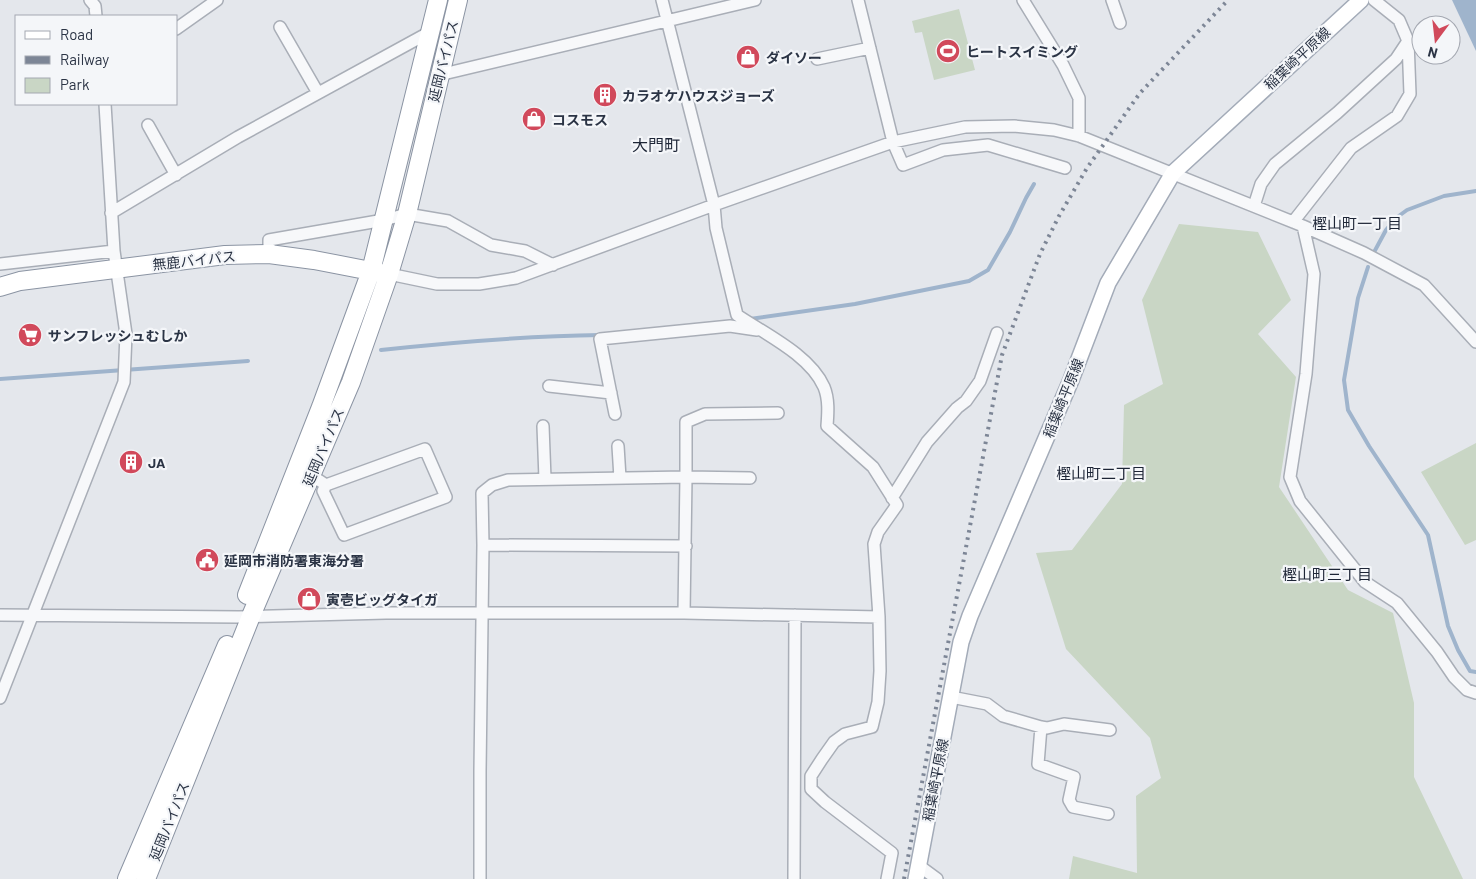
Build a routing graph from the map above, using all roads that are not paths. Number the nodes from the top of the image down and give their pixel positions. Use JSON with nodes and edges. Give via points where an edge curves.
{"nodes":[{"id":1,"x":90,"y":0,"type":"edge"},
{"id":2,"x":216,"y":0,"type":"edge"},
{"id":3,"x":438,"y":0,"type":"edge"},
{"id":4,"x":458,"y":0,"type":"edge"},
{"id":5,"x":662,"y":0,"type":"edge"},
{"id":6,"x":755,"y":0,"type":"edge"},
{"id":7,"x":858,"y":0,"type":"edge"},
{"id":8,"x":1024,"y":0,"type":"edge"},
{"id":9,"x":1112,"y":0,"type":"edge"},
{"id":10,"x":1374,"y":0,"type":"edge"},
{"id":11,"x":1360,"y":1,"type":"edge"},
{"id":12,"x":96,"y":15,"type":"edge"},
{"id":13,"x":667,"y":22,"type":"junction"},
{"id":14,"x":1120,"y":23,"type":"dead end"},
{"id":15,"x":280,"y":27,"type":"dead end"},
{"id":16,"x":178,"y":28,"type":"edge"},
{"id":17,"x":430,"y":32,"type":"junction"},
{"id":18,"x":1408,"y":41,"type":"junction"},
{"id":19,"x":870,"y":48,"type":"junction"},
{"id":20,"x":817,"y":59,"type":"dead end"},
{"id":21,"x":439,"y":75,"type":"junction"},
{"id":22,"x":318,"y":94,"type":"junction"},
{"id":23,"x":105,"y":105,"type":"edge"},
{"id":24,"x":148,"y":125,"type":"dead end"},
{"id":25,"x":1079,"y":136,"type":"junction"},
{"id":26,"x":893,"y":142,"type":"junction"},
{"id":27,"x":1065,"y":168,"type":"dead end"},
{"id":28,"x":1173,"y":173,"type":"junction"},
{"id":29,"x":176,"y":174,"type":"junction"},
{"id":30,"x":714,"y":204,"type":"junction"},
{"id":31,"x":1254,"y":206,"type":"junction"},
{"id":32,"x":112,"y":213,"type":"junction"},
{"id":33,"x":407,"y":214,"type":"junction"},
{"id":34,"x":384,"y":220,"type":"junction"},
{"id":35,"x":1298,"y":224,"type":"junction"},
{"id":36,"x":114,"y":251,"type":"junction"},
{"id":37,"x":269,"y":254,"type":"junction"},
{"id":38,"x":0,"y":264,"type":"edge"},
{"id":39,"x":552,"y":265,"type":"junction"},
{"id":40,"x":117,"y":269,"type":"junction"},
{"id":41,"x":372,"y":271,"type":"junction"},
{"id":42,"x":389,"y":274,"type":"junction"},
{"id":43,"x":0,"y":288,"type":"edge"},
{"id":44,"x":757,"y":328,"type":"junction"},
{"id":45,"x":997,"y":333,"type":"dead end"},
{"id":46,"x":1476,"y":342,"type":"edge"},
{"id":47,"x":549,"y":386,"type":"dead end"},
{"id":48,"x":611,"y":393,"type":"junction"},
{"id":49,"x":778,"y":413,"type":"dead end"},
{"id":50,"x":614,"y":414,"type":"dead end"},
{"id":51,"x":543,"y":426,"type":"dead end"},
{"id":52,"x":618,"y":446,"type":"dead end"},
{"id":53,"x":686,"y":477,"type":"junction"},
{"id":54,"x":620,"y":478,"type":"junction"},
{"id":55,"x":750,"y":478,"type":"dead end"},
{"id":56,"x":545,"y":479,"type":"junction"},
{"id":57,"x":318,"y":480,"type":"junction"},
{"id":58,"x":892,"y":498,"type":"junction"},
{"id":59,"x":483,"y":545,"type":"junction"},
{"id":60,"x":686,"y":546,"type":"junction"},
{"id":61,"x":482,"y":613,"type":"junction"},
{"id":62,"x":684,"y":613,"type":"junction"},
{"id":63,"x":0,"y":615,"type":"edge"},
{"id":64,"x":32,"y":615,"type":"junction"},
{"id":65,"x":795,"y":615,"type":"junction"},
{"id":66,"x":245,"y":616,"type":"junction"},
{"id":67,"x":879,"y":617,"type":"junction"},
{"id":68,"x":1472,"y":692,"type":"edge"},
{"id":69,"x":951,"y":696,"type":"junction"},
{"id":70,"x":0,"y":698,"type":"edge"},
{"id":71,"x":1476,"y":702,"type":"edge"},
{"id":72,"x":1040,"y":728,"type":"junction"},
{"id":73,"x":1110,"y":730,"type":"dead end"},
{"id":74,"x":1108,"y":814,"type":"dead end"},
{"id":75,"x":917,"y":872,"type":"edge"},
{"id":76,"x":127,"y":879,"type":"edge"},
{"id":77,"x":146,"y":879,"type":"edge"},
{"id":78,"x":480,"y":879,"type":"edge"},
{"id":79,"x":794,"y":879,"type":"edge"},
{"id":80,"x":887,"y":879,"type":"edge"},
{"id":81,"x":937,"y":879,"type":"edge"}],
"edges":[{"from":1,"to":12,"type":"street"},
{"from":2,"to":16,"type":"street"},
{"from":3,"to":17,"type":"highway","name":"延岡バイパス"},
{"from":4,"to":21,"type":"highway","name":"延岡バイパス"},
{"from":5,"to":13,"type":"street"},
{"from":6,"to":13,"type":"street"},
{"from":7,"to":19,"type":"street"},
{"from":8,"to":25,"type":"street","via":[[1079,98]]},
{"from":9,"to":14,"type":"street"},
{"from":10,"to":18,"type":"street","via":[[1399,20]]},
{"from":11,"to":28,"type":"main road","name":"稲葉崎平原線"},
{"from":13,"to":21,"type":"street"},
{"from":13,"to":30,"type":"street"},
{"from":15,"to":22,"type":"street"},
{"from":17,"to":22,"type":"street"},
{"from":17,"to":34,"type":"highway","name":"延岡バイパス"},
{"from":18,"to":31,"type":"street","via":[[1396,59],[1275,164],[1261,184]]},
{"from":18,"to":35,"type":"street","via":[[1410,94],[1397,116],[1351,148]]},
{"from":19,"to":20,"type":"street"},
{"from":19,"to":26,"type":"street"},
{"from":21,"to":33,"type":"highway","name":"延岡バイパス"},
{"from":22,"to":29,"type":"street"},
{"from":23,"to":32,"type":"street"},
{"from":24,"to":29,"type":"street"},
{"from":25,"to":26,"type":"street","via":[[1014,126],[965,127]]},
{"from":25,"to":28,"type":"street"},
{"from":26,"to":27,"type":"street","via":[[903,165],[943,150],[988,146]]},
{"from":26,"to":30,"type":"street"},
{"from":28,"to":31,"type":"street"},
{"from":28,"to":69,"type":"main road","name":"稲葉崎平原線","via":[[1108,283],[1071,380],[970,616],[961,642]]},
{"from":29,"to":32,"type":"street"},
{"from":30,"to":39,"type":"street"},
{"from":30,"to":44,"type":"street","via":[[716,228],[737,315]]},
{"from":31,"to":35,"type":"street"},
{"from":32,"to":36,"type":"street"},
{"from":33,"to":34,"type":"street"},
{"from":33,"to":39,"type":"street","via":[[448,221],[491,245],[525,251]]},
{"from":33,"to":42,"type":"highway","name":"延岡バイパス"},
{"from":34,"to":37,"type":"street","via":[[269,240]]},
{"from":34,"to":41,"type":"highway","name":"延岡バイパス"},
{"from":35,"to":46,"type":"street","via":[[1364,253],[1424,285]]},
{"from":35,"to":68,"type":"street","via":[[1314,274],[1306,374],[1290,477],[1300,501],[1365,582],[1397,603],[1454,677]]},
{"from":36,"to":38,"type":"street"},
{"from":36,"to":40,"type":"street"},
{"from":37,"to":40,"type":"highway","name":"無鹿バイパス","via":[[225,255]]},
{"from":37,"to":41,"type":"highway","name":"無鹿バイパス"},
{"from":39,"to":42,"type":"street","via":[[516,278],[479,284],[437,284]]},
{"from":40,"to":43,"type":"highway","name":"無鹿バイパス","via":[[20,281]]},
{"from":40,"to":64,"type":"street","via":[[126,334],[124,382]]},
{"from":41,"to":42,"type":"highway","name":"無鹿バイパス"},
{"from":41,"to":66,"type":"highway","name":"延岡バイパス"},
{"from":42,"to":57,"type":"highway","name":"延岡バイパス"},
{"from":44,"to":48,"type":"street","via":[[730,326],[600,339]]},
{"from":44,"to":58,"type":"street","via":[[804,361],[817,376],[824,388],[828,426],[873,468]]},
{"from":45,"to":58,"type":"street","via":[[980,380],[966,401],[927,442]]},
{"from":47,"to":48,"type":"street"},
{"from":48,"to":50,"type":"street"},
{"from":49,"to":53,"type":"street","via":[[704,414],[686,422]]},
{"from":51,"to":56,"type":"street"},
{"from":52,"to":54,"type":"street"},
{"from":53,"to":54,"type":"street"},
{"from":53,"to":55,"type":"street"},
{"from":53,"to":60,"type":"street"},
{"from":54,"to":56,"type":"street"},
{"from":56,"to":59,"type":"street","via":[[508,480],[492,485],[482,493]]},
{"from":57,"to":57,"type":"street","via":[[344,535],[446,497],[425,449]]},
{"from":57,"to":66,"type":"highway","name":"延岡バイパス"},
{"from":58,"to":67,"type":"street","via":[[897,505],[878,532],[874,544]]},
{"from":59,"to":60,"type":"street"},
{"from":59,"to":61,"type":"street"},
{"from":60,"to":62,"type":"street"},
{"from":61,"to":62,"type":"street"},
{"from":61,"to":66,"type":"street"},
{"from":61,"to":78,"type":"street"},
{"from":62,"to":65,"type":"street"},
{"from":63,"to":64,"type":"street"},
{"from":64,"to":66,"type":"street"},
{"from":64,"to":70,"type":"street"},
{"from":65,"to":67,"type":"street"},
{"from":65,"to":79,"type":"street"},
{"from":66,"to":76,"type":"highway","name":"延岡バイパス"},
{"from":66,"to":77,"type":"highway","name":"延岡バイパス"},
{"from":67,"to":80,"type":"street","via":[[880,671],[872,727],[845,734],[834,742],[811,776],[811,789],[892,853]]},
{"from":68,"to":71,"type":"street"},
{"from":69,"to":72,"type":"street","via":[[987,704],[1003,716]]},
{"from":69,"to":75,"type":"main road","name":"稲葉崎平原線"},
{"from":72,"to":73,"type":"street","via":[[1064,724]]},
{"from":72,"to":74,"type":"street","via":[[1038,764],[1074,777],[1069,800],[1073,807]]},
{"from":75,"to":81,"type":"street"}]}
